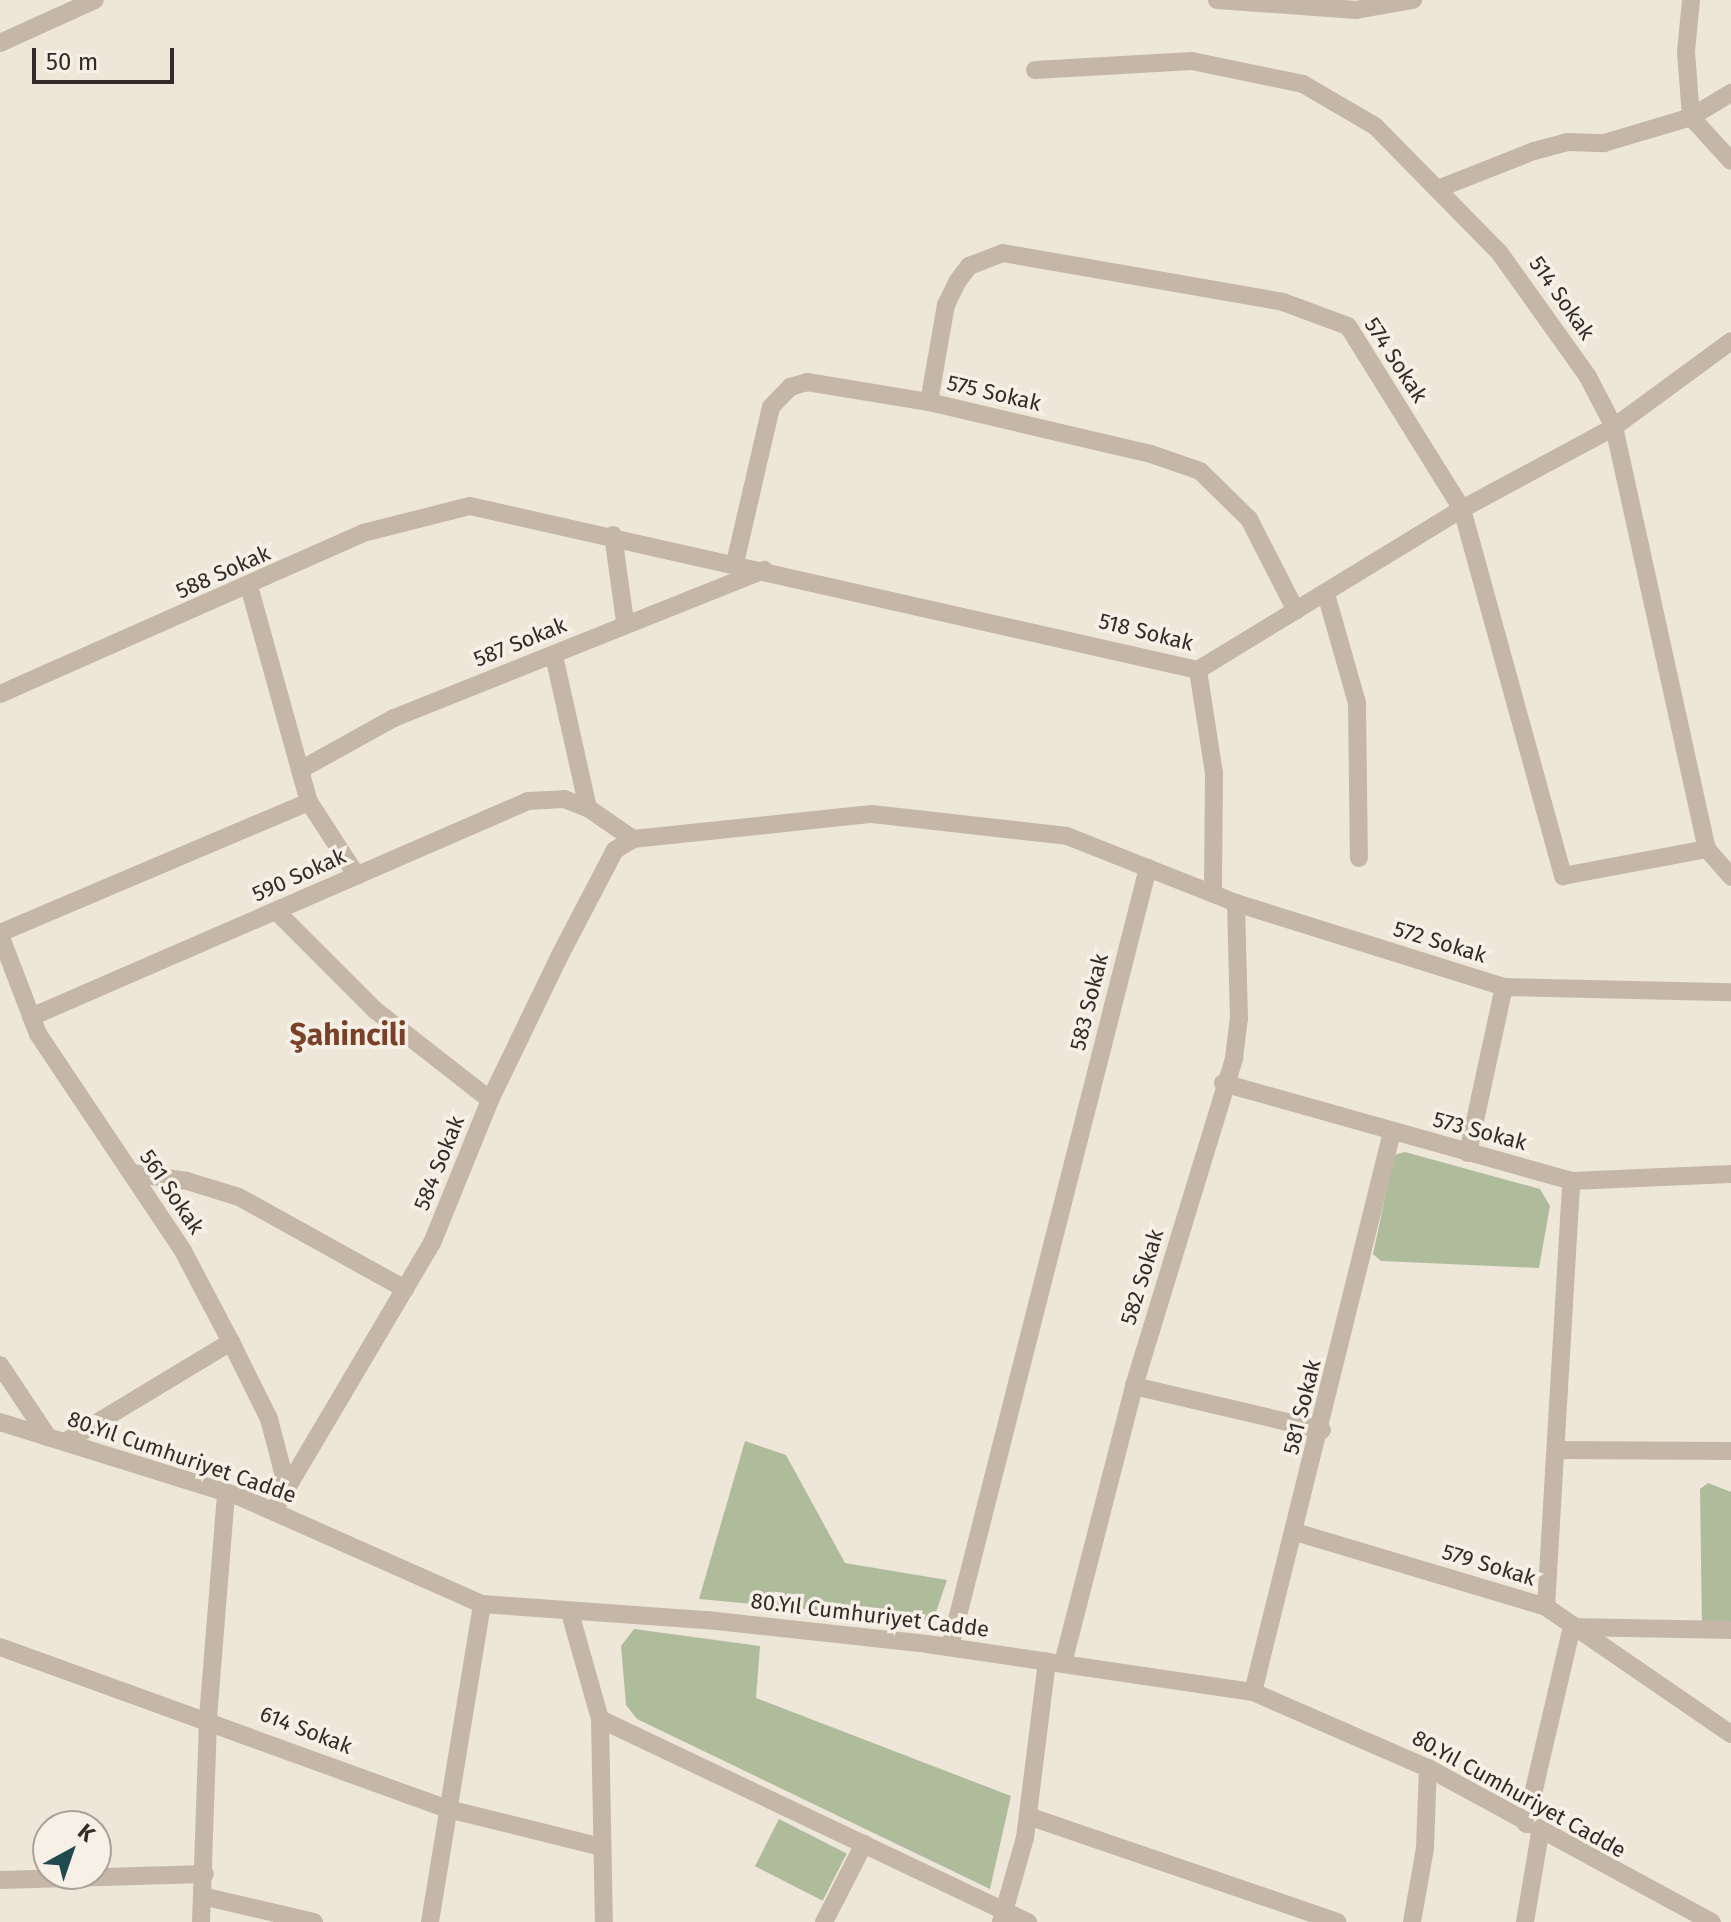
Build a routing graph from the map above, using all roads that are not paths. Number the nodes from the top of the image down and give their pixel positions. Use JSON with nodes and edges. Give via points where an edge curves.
{"nodes":[{"id":1,"x":95,"y":0,"type":"edge"},
{"id":2,"x":1217,"y":0,"type":"edge"},
{"id":3,"x":1413,"y":0,"type":"edge"},
{"id":4,"x":1691,"y":0,"type":"edge"},
{"id":5,"x":1272,"y":3,"type":"edge"},
{"id":6,"x":0,"y":43,"type":"edge"},
{"id":7,"x":1035,"y":70,"type":"dead end"},
{"id":8,"x":1731,"y":93,"type":"edge"},
{"id":9,"x":1691,"y":117,"type":"junction"},
{"id":10,"x":1731,"y":161,"type":"edge"},
{"id":11,"x":1440,"y":188,"type":"junction"},
{"id":12,"x":1731,"y":341,"type":"edge"},
{"id":13,"x":929,"y":402,"type":"junction"},
{"id":14,"x":1614,"y":427,"type":"junction"},
{"id":15,"x":470,"y":506,"type":"joint"},
{"id":16,"x":1462,"y":509,"type":"junction"},
{"id":17,"x":613,"y":535,"type":"junction"},
{"id":18,"x":735,"y":563,"type":"junction"},
{"id":19,"x":764,"y":570,"type":"junction"},
{"id":20,"x":249,"y":586,"type":"junction"},
{"id":21,"x":1326,"y":594,"type":"junction"},
{"id":22,"x":1296,"y":611,"type":"junction"},
{"id":23,"x":625,"y":622,"type":"junction"},
{"id":24,"x":554,"y":656,"type":"junction"},
{"id":25,"x":1198,"y":670,"type":"junction"},
{"id":26,"x":0,"y":694,"type":"edge"},
{"id":27,"x":300,"y":770,"type":"junction"},
{"id":28,"x":309,"y":802,"type":"junction"},
{"id":29,"x":588,"y":808,"type":"junction"},
{"id":30,"x":637,"y":838,"type":"junction"},
{"id":31,"x":1707,"y":849,"type":"junction"},
{"id":32,"x":1359,"y":858,"type":"dead end"},
{"id":33,"x":1148,"y":868,"type":"junction"},
{"id":34,"x":1729,"y":868,"type":"edge"},
{"id":35,"x":357,"y":876,"type":"junction"},
{"id":36,"x":1213,"y":892,"type":"junction"},
{"id":37,"x":1236,"y":903,"type":"junction"},
{"id":38,"x":277,"y":912,"type":"junction"},
{"id":39,"x":0,"y":934,"type":"edge"},
{"id":40,"x":1504,"y":987,"type":"junction"},
{"id":41,"x":1731,"y":992,"type":"edge"},
{"id":42,"x":31,"y":1017,"type":"junction"},
{"id":43,"x":1223,"y":1083,"type":"junction"},
{"id":44,"x":490,"y":1100,"type":"junction"},
{"id":45,"x":1392,"y":1132,"type":"junction"},
{"id":46,"x":1468,"y":1153,"type":"junction"},
{"id":47,"x":131,"y":1173,"type":"junction"},
{"id":48,"x":1731,"y":1174,"type":"edge"},
{"id":49,"x":1571,"y":1181,"type":"junction"},
{"id":50,"x":405,"y":1289,"type":"junction"},
{"id":51,"x":231,"y":1342,"type":"junction"},
{"id":52,"x":0,"y":1365,"type":"edge"},
{"id":53,"x":1134,"y":1386,"type":"junction"},
{"id":54,"x":0,"y":1422,"type":"edge"},
{"id":55,"x":1322,"y":1430,"type":"junction"},
{"id":56,"x":56,"y":1440,"type":"junction"},
{"id":57,"x":1557,"y":1450,"type":"junction"},
{"id":58,"x":1731,"y":1451,"type":"edge"},
{"id":59,"x":286,"y":1484,"type":"junction"},
{"id":60,"x":226,"y":1492,"type":"junction"},
{"id":61,"x":274,"y":1510,"type":"junction"},
{"id":62,"x":1295,"y":1532,"type":"junction"},
{"id":63,"x":482,"y":1604,"type":"junction"},
{"id":64,"x":1546,"y":1607,"type":"junction"},
{"id":65,"x":570,"y":1613,"type":"junction"},
{"id":66,"x":1572,"y":1627,"type":"junction"},
{"id":67,"x":1731,"y":1630,"type":"edge"},
{"id":68,"x":0,"y":1647,"type":"edge"},
{"id":69,"x":950,"y":1647,"type":"junction"},
{"id":70,"x":1055,"y":1662,"type":"junction"},
{"id":71,"x":1253,"y":1692,"type":"junction"},
{"id":72,"x":208,"y":1718,"type":"junction"},
{"id":73,"x":600,"y":1719,"type":"junction"},
{"id":74,"x":1731,"y":1734,"type":"edge"},
{"id":75,"x":1428,"y":1768,"type":"junction"},
{"id":76,"x":448,"y":1809,"type":"junction"},
{"id":77,"x":1028,"y":1816,"type":"junction"},
{"id":78,"x":1533,"y":1829,"type":"junction"},
{"id":79,"x":864,"y":1844,"type":"junction"},
{"id":80,"x":598,"y":1846,"type":"junction"},
{"id":81,"x":205,"y":1874,"type":"junction"},
{"id":82,"x":0,"y":1880,"type":"edge"},
{"id":83,"x":202,"y":1896,"type":"junction"},
{"id":84,"x":1002,"y":1918,"type":"edge"},
{"id":85,"x":201,"y":1922,"type":"edge"},
{"id":86,"x":314,"y":1922,"type":"edge"},
{"id":87,"x":430,"y":1922,"type":"edge"},
{"id":88,"x":604,"y":1922,"type":"edge"},
{"id":89,"x":824,"y":1922,"type":"edge"},
{"id":90,"x":1028,"y":1922,"type":"edge"},
{"id":91,"x":1337,"y":1922,"type":"edge"},
{"id":92,"x":1412,"y":1922,"type":"edge"},
{"id":93,"x":1525,"y":1922,"type":"edge"},
{"id":94,"x":1712,"y":1922,"type":"edge"}],
"edges":[{"from":1,"to":6,"type":"street"},
{"from":2,"to":5,"type":"street"},
{"from":3,"to":5,"type":"street","via":[[1356,10]]},
{"from":4,"to":9,"type":"street","via":[[1686,52]]},
{"from":7,"to":11,"type":"street","name":"514 Sokak","via":[[1192,61],[1303,84],[1375,126]]},
{"from":8,"to":9,"type":"street"},
{"from":9,"to":10,"type":"street"},
{"from":9,"to":11,"type":"street","via":[[1604,143],[1568,142],[1534,151]]},
{"from":11,"to":14,"type":"street","name":"514 Sokak","via":[[1499,252],[1588,377]]},
{"from":12,"to":14,"type":"street","name":"518 Sokak"},
{"from":13,"to":16,"type":"street","name":"574 Sokak","via":[[946,305],[963,274],[985,257],[1003,253],[1078,263],[1283,302],[1348,326]]},
{"from":13,"to":18,"type":"street","name":"575 Sokak","via":[[807,382],[779,394],[771,407]]},
{"from":13,"to":22,"type":"street","name":"575 Sokak","via":[[1151,454],[1200,471],[1249,519]]},
{"from":14,"to":16,"type":"street","name":"518 Sokak"},
{"from":14,"to":31,"type":"street","name":"514 Sokak"},
{"from":15,"to":17,"type":"street","name":"518 Sokak"},
{"from":15,"to":20,"type":"street","name":"588 Sokak","via":[[363,533]]},
{"from":16,"to":21,"type":"street","name":"518 Sokak"},
{"from":16,"to":31,"type":"street","name":"574 Sokak","via":[[1563,876]]},
{"from":17,"to":18,"type":"street","name":"518 Sokak"},
{"from":17,"to":23,"type":"street"},
{"from":18,"to":19,"type":"street","name":"518 Sokak"},
{"from":19,"to":23,"type":"street","name":"587 Sokak"},
{"from":19,"to":25,"type":"street","name":"518 Sokak"},
{"from":20,"to":26,"type":"street","name":"588 Sokak"},
{"from":20,"to":27,"type":"street"},
{"from":21,"to":22,"type":"street","name":"518 Sokak"},
{"from":21,"to":32,"type":"street","via":[[1357,703]]},
{"from":22,"to":25,"type":"street","name":"518 Sokak"},
{"from":23,"to":24,"type":"street","name":"587 Sokak"},
{"from":24,"to":27,"type":"street","name":"587 Sokak","via":[[394,718]]},
{"from":24,"to":29,"type":"street"},
{"from":25,"to":36,"type":"street","via":[[1214,773]]},
{"from":27,"to":28,"type":"street"},
{"from":28,"to":35,"type":"street"},
{"from":28,"to":39,"type":"street"},
{"from":29,"to":30,"type":"street"},
{"from":29,"to":35,"type":"street","name":"590 Sokak","via":[[564,799],[528,801]]},
{"from":30,"to":33,"type":"street","via":[[872,814],[1067,836]]},
{"from":30,"to":44,"type":"street","name":"584 Sokak","via":[[615,850]]},
{"from":31,"to":34,"type":"street"},
{"from":33,"to":36,"type":"street","name":"572 Sokak"},
{"from":33,"to":69,"type":"street","name":"583 Sokak"},
{"from":35,"to":38,"type":"street","name":"590 Sokak"},
{"from":36,"to":37,"type":"street","name":"572 Sokak"},
{"from":37,"to":40,"type":"street","name":"572 Sokak"},
{"from":37,"to":43,"type":"street","name":"582 Sokak","via":[[1233,957],[1239,1019],[1234,1058]]},
{"from":38,"to":42,"type":"street","name":"590 Sokak"},
{"from":38,"to":44,"type":"street","via":[[375,1010]]},
{"from":39,"to":42,"type":"street","name":"561 Sokak"},
{"from":40,"to":41,"type":"street","name":"572 Sokak"},
{"from":40,"to":46,"type":"street"},
{"from":42,"to":47,"type":"street","name":"561 Sokak"},
{"from":43,"to":45,"type":"street","name":"573 Sokak"},
{"from":43,"to":53,"type":"street","name":"582 Sokak"},
{"from":44,"to":50,"type":"street","name":"584 Sokak","via":[[432,1243]]},
{"from":45,"to":46,"type":"street","name":"573 Sokak"},
{"from":45,"to":55,"type":"street","name":"581 Sokak"},
{"from":46,"to":49,"type":"street","name":"573 Sokak"},
{"from":47,"to":50,"type":"street","via":[[187,1181],[239,1197]]},
{"from":47,"to":51,"type":"street","name":"561 Sokak","via":[[183,1251]]},
{"from":48,"to":49,"type":"street","name":"573 Sokak"},
{"from":49,"to":57,"type":"street"},
{"from":50,"to":59,"type":"street","name":"584 Sokak"},
{"from":51,"to":56,"type":"street"},
{"from":51,"to":59,"type":"street","name":"561 Sokak","via":[[269,1419]]},
{"from":52,"to":56,"type":"street"},
{"from":53,"to":55,"type":"street"},
{"from":53,"to":70,"type":"street","name":"582 Sokak"},
{"from":54,"to":56,"type":"street","name":"80.Yıl Cumhuriyet Cadde"},
{"from":55,"to":62,"type":"street","name":"581 Sokak"},
{"from":56,"to":60,"type":"street","name":"80.Yıl Cumhuriyet Cadde"},
{"from":57,"to":58,"type":"street"},
{"from":57,"to":64,"type":"street"},
{"from":59,"to":61,"type":"street","name":"584 Sokak"},
{"from":60,"to":61,"type":"street","name":"80.Yıl Cumhuriyet Cadde"},
{"from":60,"to":72,"type":"street"},
{"from":61,"to":63,"type":"street","name":"80.Yıl Cumhuriyet Cadde"},
{"from":62,"to":64,"type":"street","name":"579 Sokak"},
{"from":62,"to":71,"type":"street","name":"581 Sokak"},
{"from":63,"to":65,"type":"street","name":"80.Yıl Cumhuriyet Cadde"},
{"from":63,"to":76,"type":"street"},
{"from":64,"to":66,"type":"street","name":"579 Sokak"},
{"from":65,"to":69,"type":"street","name":"80.Yıl Cumhuriyet Cadde","via":[[707,1620]]},
{"from":65,"to":73,"type":"street"},
{"from":66,"to":67,"type":"street"},
{"from":66,"to":74,"type":"street","name":"579 Sokak"},
{"from":66,"to":78,"type":"street"},
{"from":68,"to":72,"type":"street","name":"614 Sokak"},
{"from":69,"to":70,"type":"street","name":"80.Yıl Cumhuriyet Cadde"},
{"from":70,"to":71,"type":"street","name":"80.Yıl Cumhuriyet Cadde"},
{"from":70,"to":77,"type":"street","name":"582 Sokak"},
{"from":71,"to":75,"type":"street","name":"80.Yıl Cumhuriyet Cadde"},
{"from":72,"to":76,"type":"street","name":"614 Sokak"},
{"from":72,"to":81,"type":"street"},
{"from":73,"to":79,"type":"street"},
{"from":73,"to":80,"type":"street"},
{"from":75,"to":78,"type":"street","name":"80.Yıl Cumhuriyet Cadde"},
{"from":75,"to":92,"type":"street","via":[[1425,1848]]},
{"from":76,"to":80,"type":"street","name":"614 Sokak"},
{"from":76,"to":87,"type":"street"},
{"from":77,"to":84,"type":"street","name":"582 Sokak"},
{"from":77,"to":91,"type":"street"},
{"from":78,"to":93,"type":"street"},
{"from":78,"to":94,"type":"street","name":"80.Yıl Cumhuriyet Cadde"},
{"from":79,"to":84,"type":"street"},
{"from":79,"to":89,"type":"street"},
{"from":80,"to":88,"type":"street"},
{"from":81,"to":82,"type":"street"},
{"from":81,"to":83,"type":"street"},
{"from":83,"to":85,"type":"street"},
{"from":83,"to":86,"type":"street"},
{"from":84,"to":90,"type":"street"}]}
